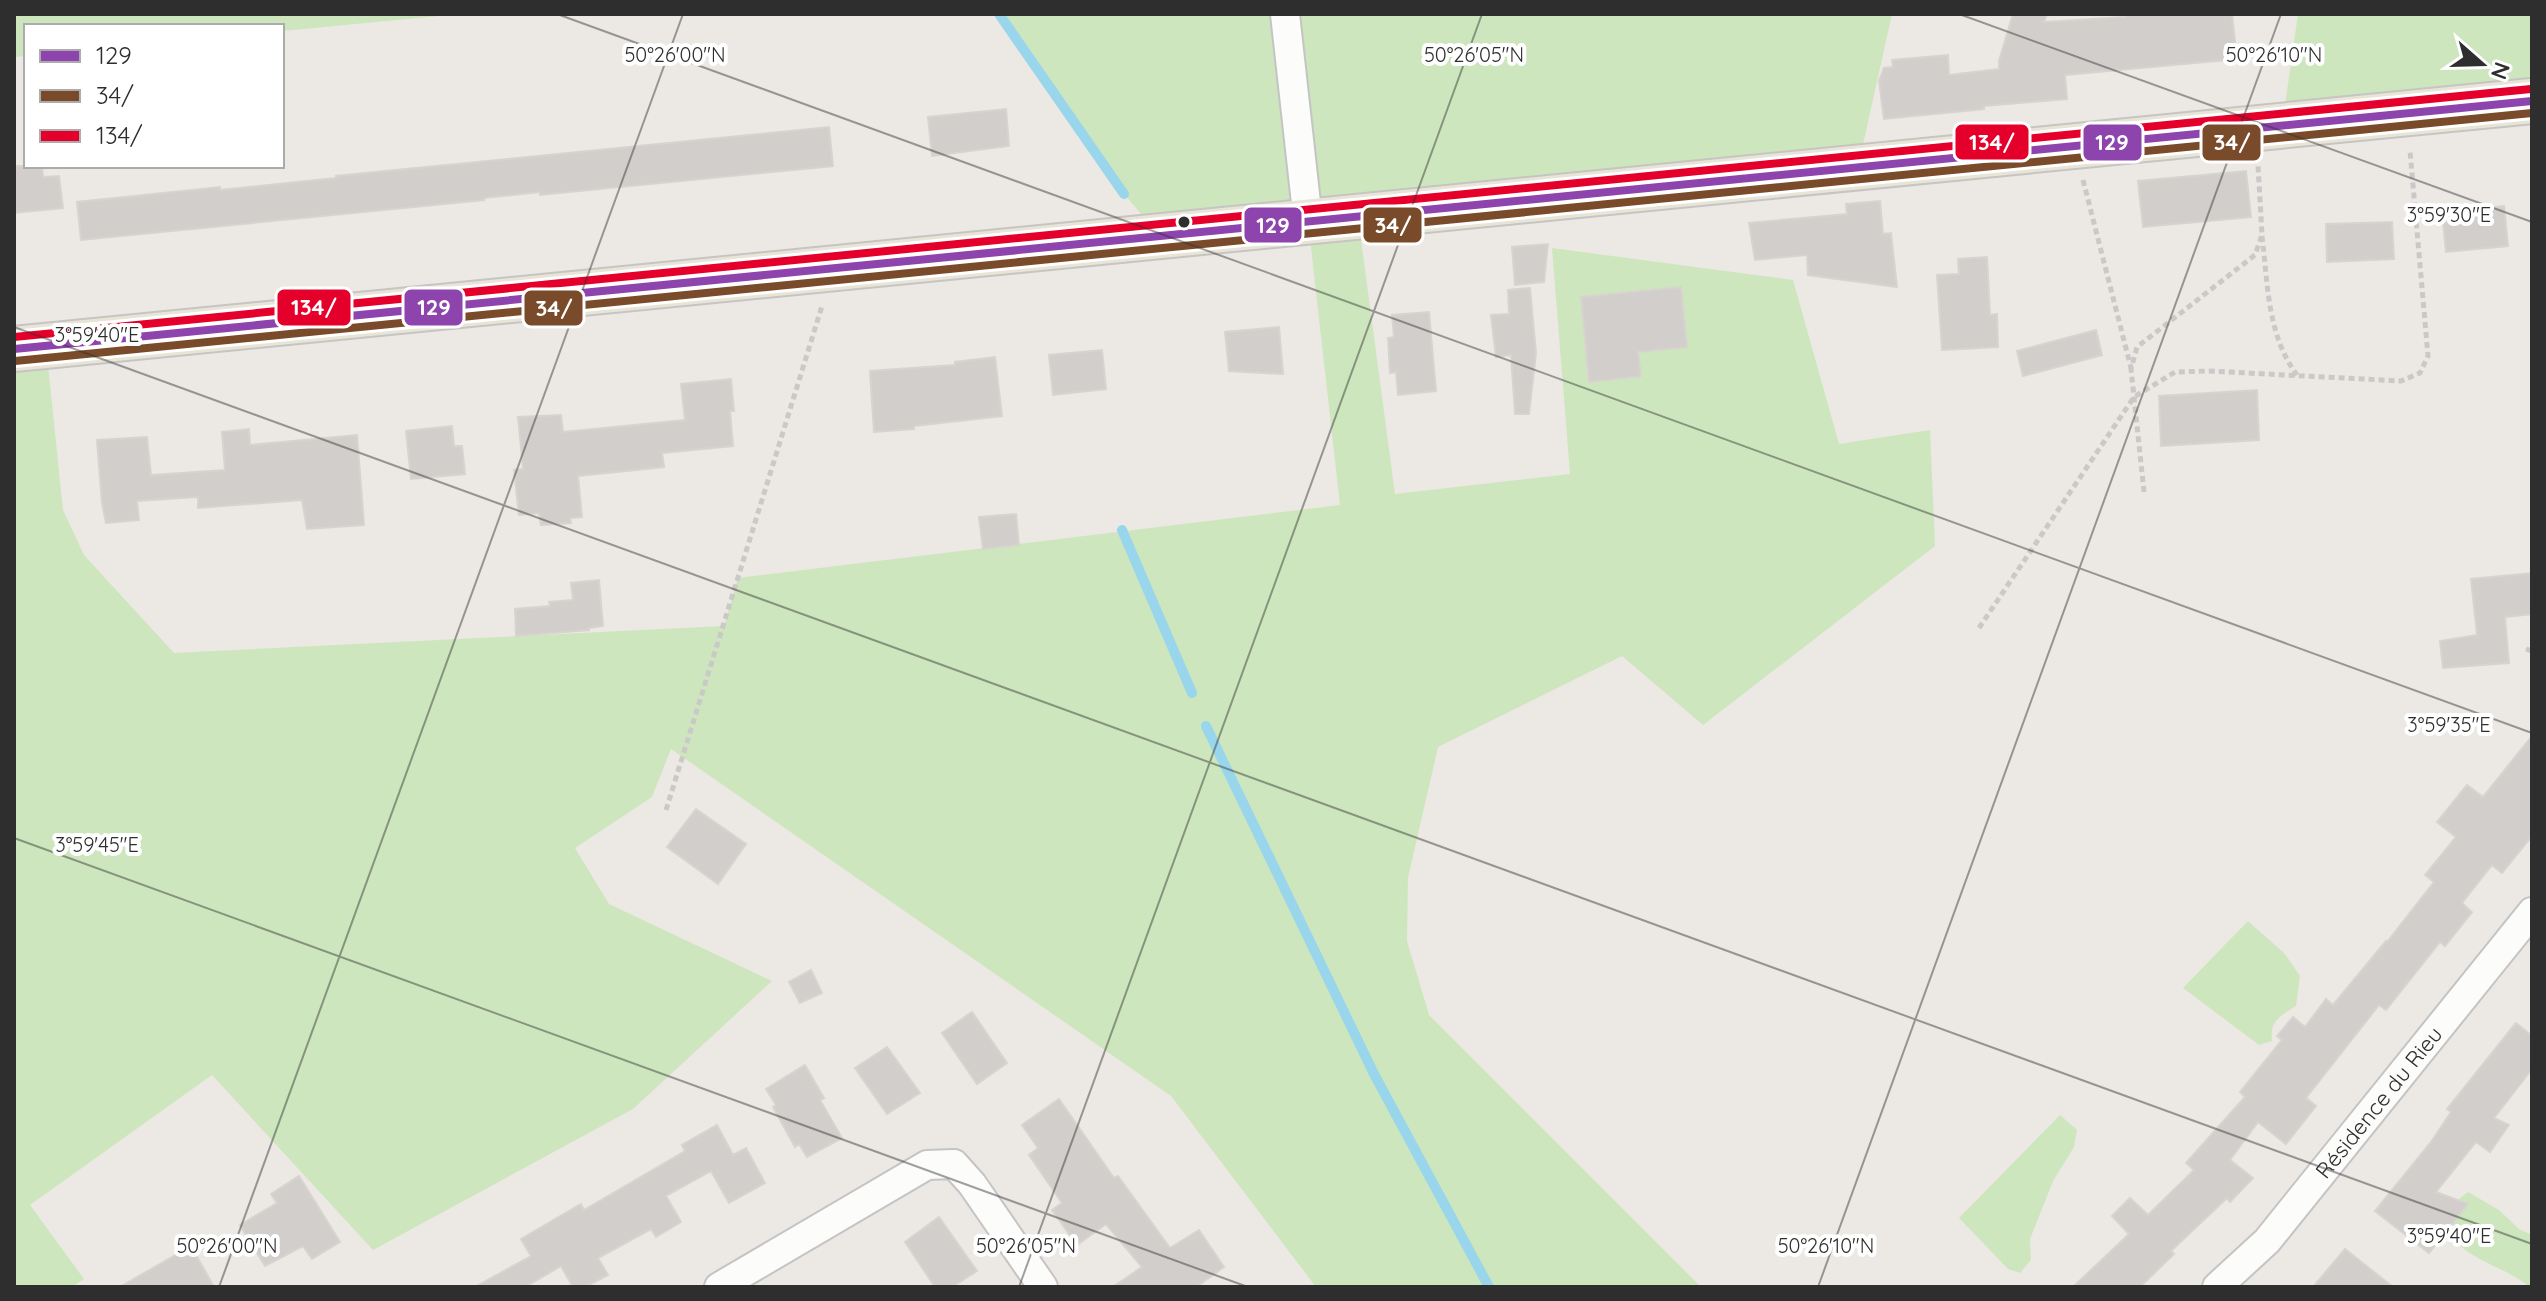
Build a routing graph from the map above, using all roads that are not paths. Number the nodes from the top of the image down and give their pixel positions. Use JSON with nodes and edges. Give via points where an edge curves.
{"nodes":[{"id":1,"x":1285,"y":14,"type":"edge"},
{"id":2,"x":2532,"y":101,"type":"edge"},
{"id":3,"x":1308,"y":221,"type":"junction"},
{"id":4,"x":14,"y":349,"type":"edge"},
{"id":5,"x":2532,"y":912,"type":"edge"},
{"id":6,"x":719,"y":1287,"type":"edge"},
{"id":7,"x":1043,"y":1287,"type":"edge"},
{"id":8,"x":2217,"y":1287,"type":"edge"}],
"edges":[{"from":1,"to":3,"type":"street"},
{"from":2,"to":3,"type":"main road"},
{"from":3,"to":4,"type":"main road"},
{"from":5,"to":8,"type":"street","name":"Résidence du Rieu","via":[[2267,1241]]},
{"from":6,"to":7,"type":"street","via":[[927,1165],[954,1164]]}]}
